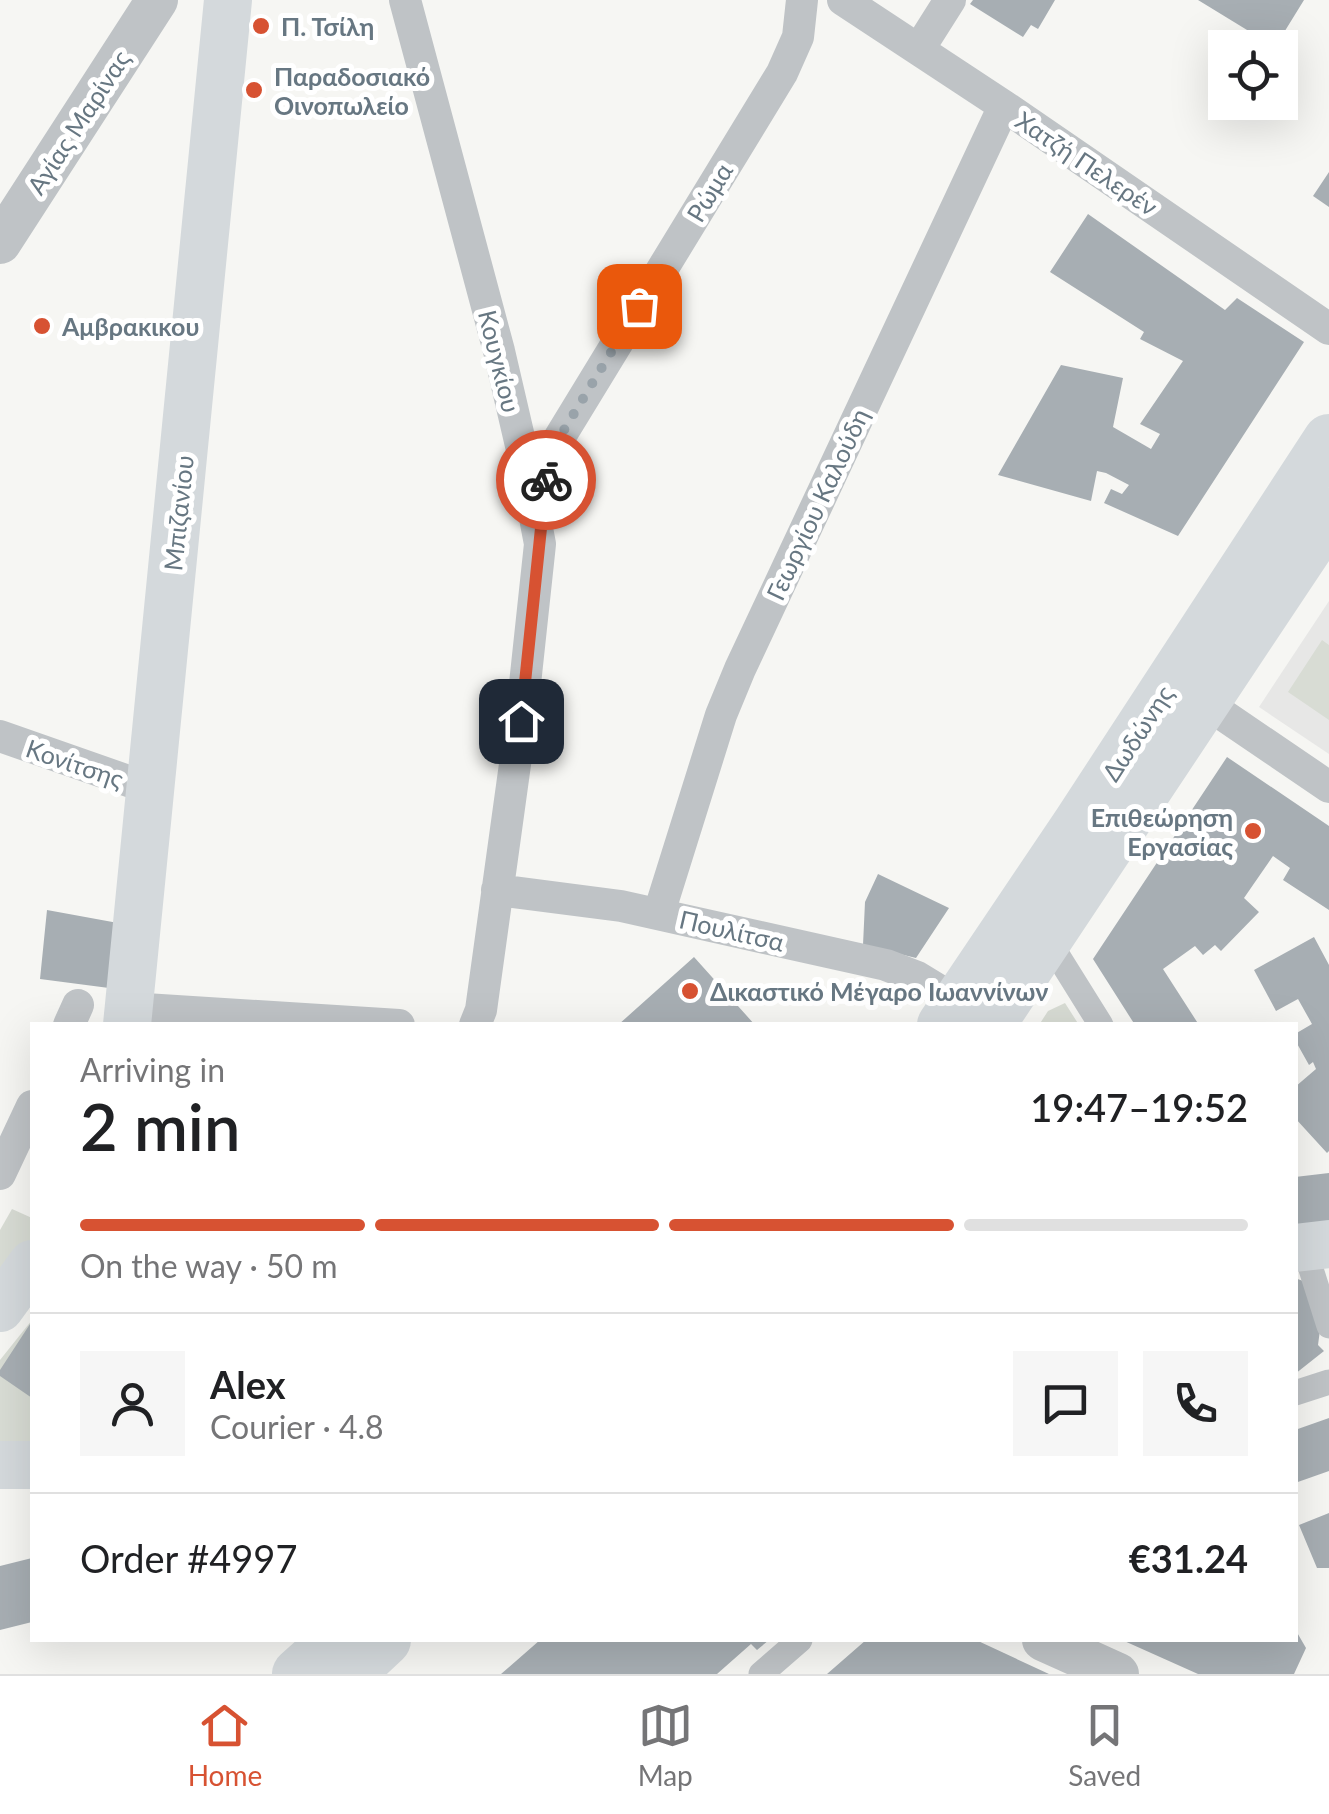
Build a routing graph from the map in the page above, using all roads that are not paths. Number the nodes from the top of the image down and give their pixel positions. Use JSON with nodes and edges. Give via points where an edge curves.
{"nodes":[{"id":1,"x":157,"y":0,"type":"edge"},
{"id":2,"x":228,"y":0,"type":"edge"},
{"id":3,"x":405,"y":0,"type":"edge"},
{"id":4,"x":802,"y":0,"type":"edge"},
{"id":5,"x":843,"y":0,"type":"edge"},
{"id":6,"x":950,"y":0,"type":"edge"},
{"id":7,"x":918,"y":49,"type":"junction"},
{"id":8,"x":1004,"y":106,"type":"junction"},
{"id":9,"x":0,"y":243,"type":"edge"},
{"id":10,"x":1329,"y":329,"type":"edge"},
{"id":11,"x":1329,"y":440,"type":"edge"},
{"id":12,"x":1329,"y":514,"type":"edge"},
{"id":13,"x":540,"y":544,"type":"junction"},
{"id":14,"x":1204,"y":702,"type":"junction"},
{"id":15,"x":0,"y":736,"type":"edge"},
{"id":16,"x":1329,"y":786,"type":"edge"},
{"id":17,"x":151,"y":789,"type":"junction"},
{"id":18,"x":497,"y":890,"type":"junction"},
{"id":19,"x":658,"y":913,"type":"junction"},
{"id":20,"x":1048,"y":940,"type":"junction"},
{"id":21,"x":128,"y":1016,"type":"edge"},
{"id":22,"x":963,"y":1017,"type":"edge"},
{"id":23,"x":309,"y":1022,"type":"edge"},
{"id":24,"x":476,"y":1022,"type":"edge"},
{"id":25,"x":1100,"y":1022,"type":"edge"},
{"id":26,"x":30,"y":1110,"type":"edge"},
{"id":27,"x":0,"y":1174,"type":"edge"},
{"id":28,"x":1309,"y":1246,"type":"edge"},
{"id":29,"x":30,"y":1267,"type":"edge"},
{"id":30,"x":0,"y":1308,"type":"edge"},
{"id":31,"x":1329,"y":1326,"type":"edge"},
{"id":32,"x":1329,"y":1382,"type":"edge"},
{"id":33,"x":1298,"y":1392,"type":"edge"},
{"id":34,"x":0,"y":1465,"type":"edge"},
{"id":35,"x":30,"y":1466,"type":"edge"},
{"id":36,"x":30,"y":1467,"type":"edge"},
{"id":37,"x":0,"y":1482,"type":"edge"},
{"id":38,"x":379,"y":1642,"type":"edge"},
{"id":39,"x":798,"y":1642,"type":"edge"},
{"id":40,"x":1047,"y":1642,"type":"edge"},
{"id":41,"x":317,"y":1667,"type":"edge"},
{"id":42,"x":761,"y":1674,"type":"edge"},
{"id":43,"x":1118,"y":1674,"type":"edge"}],
"edges":[{"from":1,"to":9,"type":"street","name":"Αγίας Μαρίνας"},
{"from":2,"to":17,"type":"main road","name":"Μπιζανίου"},
{"from":3,"to":13,"type":"street","name":"Κουγκίου","via":[[499,351]]},
{"from":4,"to":13,"type":"street","name":"Ρώμα","via":[[798,38],[782,73],[558,440],[546,476]]},
{"from":5,"to":7,"type":"street","name":"Χατζή Πελερέν"},
{"from":6,"to":7,"type":"street"},
{"from":7,"to":8,"type":"street","name":"Χατζή Πελερέν"},
{"from":8,"to":10,"type":"street","name":"Χατζή Πελερέν"},
{"from":8,"to":19,"type":"street","name":"Γεωργίου Καλούδη","via":[[740,669]]},
{"from":11,"to":22,"type":"main road","name":"Δωδώνης","via":[[1079,823]]},
{"from":12,"to":14,"type":"main road","name":"Δωδώνης"},
{"from":13,"to":18,"type":"street","name":"Κουγκίου"},
{"from":14,"to":16,"type":"street"},
{"from":14,"to":20,"type":"main road","name":"Δωδώνης"},
{"from":15,"to":17,"type":"street","name":"Κονίτσης"},
{"from":17,"to":21,"type":"main road","name":"Μπιζανίου"},
{"from":18,"to":19,"type":"street","name":"Πουλίτσα"},
{"from":18,"to":24,"type":"street","name":"Κουγκίου"},
{"from":19,"to":22,"type":"street","name":"Πουλίτσα","via":[[886,966],[917,977]]},
{"from":20,"to":22,"type":"main road","name":"Δωδώνης"},
{"from":20,"to":25,"type":"street"},
{"from":21,"to":23,"type":"street"},
{"from":26,"to":27,"type":"street"},
{"from":28,"to":31,"type":"street"},
{"from":29,"to":30,"type":"main road"},
{"from":32,"to":33,"type":"street"},
{"from":34,"to":35,"type":"main road"},
{"from":36,"to":37,"type":"street"},
{"from":38,"to":41,"type":"main road"},
{"from":39,"to":42,"type":"street"},
{"from":40,"to":43,"type":"street"}]}
